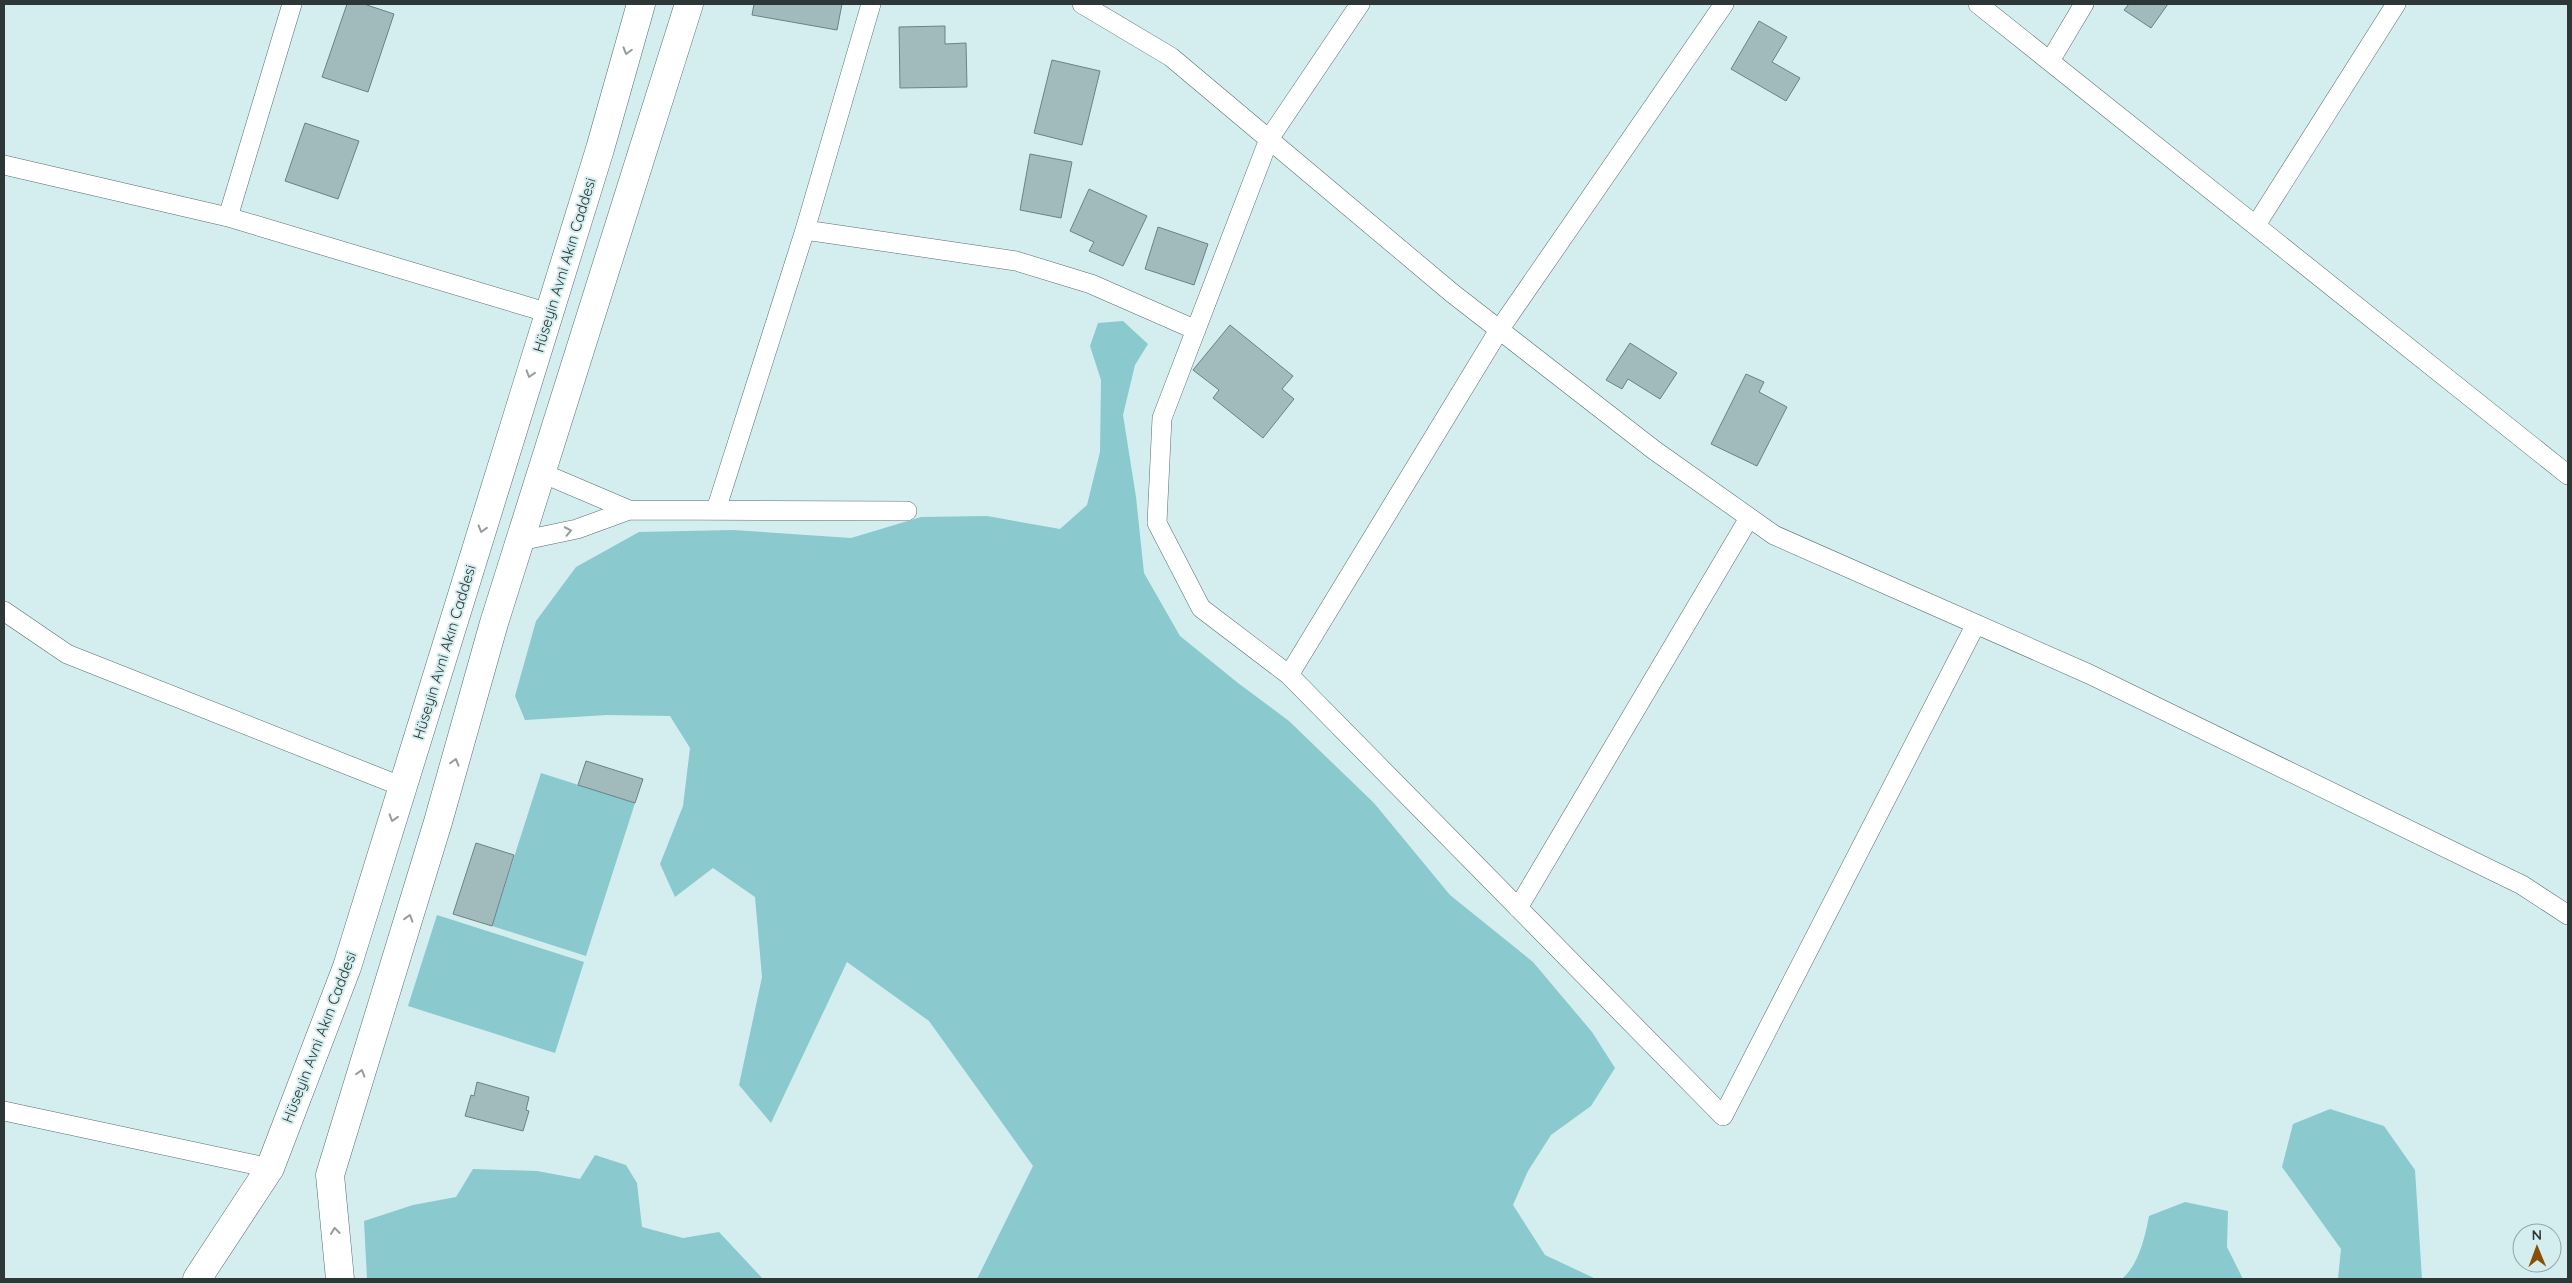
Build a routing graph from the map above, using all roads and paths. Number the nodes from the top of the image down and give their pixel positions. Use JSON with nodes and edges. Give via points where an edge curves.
{"nodes":[{"id":1,"x":292,"y":4,"type":"edge"},
{"id":2,"x":641,"y":4,"type":"edge"},
{"id":3,"x":689,"y":4,"type":"edge"},
{"id":4,"x":870,"y":4,"type":"edge"},
{"id":5,"x":1082,"y":4,"type":"edge"},
{"id":6,"x":1360,"y":4,"type":"edge"},
{"id":7,"x":1724,"y":4,"type":"edge"},
{"id":8,"x":1978,"y":4,"type":"edge"},
{"id":9,"x":2084,"y":4,"type":"edge"},
{"id":10,"x":2396,"y":4,"type":"edge"},
{"id":11,"x":2050,"y":61,"type":"junction"},
{"id":12,"x":1269,"y":139,"type":"junction"},
{"id":13,"x":4,"y":165,"type":"edge"},
{"id":14,"x":228,"y":217,"type":"junction"},
{"id":15,"x":2256,"y":225,"type":"junction"},
{"id":16,"x":805,"y":230,"type":"junction"},
{"id":17,"x":549,"y":313,"type":"junction"},
{"id":18,"x":1196,"y":330,"type":"junction"},
{"id":19,"x":1500,"y":330,"type":"junction"},
{"id":20,"x":542,"y":473,"type":"junction"},
{"id":21,"x":2568,"y":474,"type":"edge"},
{"id":22,"x":630,"y":510,"type":"junction"},
{"id":23,"x":716,"y":510,"type":"junction"},
{"id":24,"x":907,"y":511,"type":"dead end"},
{"id":25,"x":1749,"y":518,"type":"junction"},
{"id":26,"x":520,"y":541,"type":"junction"},
{"id":27,"x":4,"y":611,"type":"edge"},
{"id":28,"x":1976,"y":624,"type":"junction"},
{"id":29,"x":1289,"y":675,"type":"junction"},
{"id":30,"x":403,"y":786,"type":"junction"},
{"id":31,"x":1518,"y":908,"type":"junction"},
{"id":32,"x":2568,"y":915,"type":"edge"},
{"id":33,"x":4,"y":1111,"type":"edge"},
{"id":34,"x":270,"y":1168,"type":"junction"},
{"id":35,"x":197,"y":1279,"type":"edge"},
{"id":36,"x":340,"y":1279,"type":"edge"}],
"edges":[{"from":1,"to":14,"type":"street"},
{"from":2,"to":17,"type":"main road","name":"Hüseyin Avni Akın Caddesi","one_way":true},
{"from":3,"to":20,"type":"main road"},
{"from":4,"to":16,"type":"street"},
{"from":5,"to":12,"type":"street","via":[[1171,57]]},
{"from":6,"to":12,"type":"street"},
{"from":7,"to":19,"type":"street"},
{"from":8,"to":11,"type":"street"},
{"from":9,"to":11,"type":"street"},
{"from":10,"to":15,"type":"street"},
{"from":11,"to":15,"type":"street"},
{"from":12,"to":18,"type":"street"},
{"from":12,"to":19,"type":"street","via":[[1444,287]]},
{"from":13,"to":14,"type":"street"},
{"from":14,"to":17,"type":"street"},
{"from":15,"to":21,"type":"street"},
{"from":16,"to":18,"type":"street","via":[[1016,261],[1091,284]]},
{"from":16,"to":23,"type":"street"},
{"from":17,"to":30,"type":"main road","name":"Hüseyin Avni Akın Caddesi","one_way":true},
{"from":18,"to":29,"type":"street","via":[[1162,418],[1157,523],[1201,608]]},
{"from":19,"to":25,"type":"street","via":[[1654,450]]},
{"from":19,"to":29,"type":"street"},
{"from":20,"to":22,"type":"street"},
{"from":20,"to":26,"type":"main road"},
{"from":22,"to":23,"type":"street"},
{"from":26,"to":22,"type":"street","one_way":true,"via":[[576,529]]},
{"from":23,"to":24,"type":"street"},
{"from":25,"to":28,"type":"street","via":[[1774,535]]},
{"from":25,"to":31,"type":"street"},
{"from":36,"to":26,"type":"main road","one_way":true,"via":[[330,1175],[436,832]]},
{"from":27,"to":30,"type":"street","via":[[67,654]]},
{"from":28,"to":31,"type":"street","via":[[1723,1116]]},
{"from":28,"to":32,"type":"street","via":[[2089,674],[2513,881]]},
{"from":29,"to":31,"type":"street"},
{"from":30,"to":34,"type":"main road","name":"Hüseyin Avni Akın Caddesi","one_way":true,"via":[[348,967]]},
{"from":33,"to":34,"type":"street"},
{"from":34,"to":35,"type":"main road","name":"Hüseyin Avni Akın Caddesi"}]}
